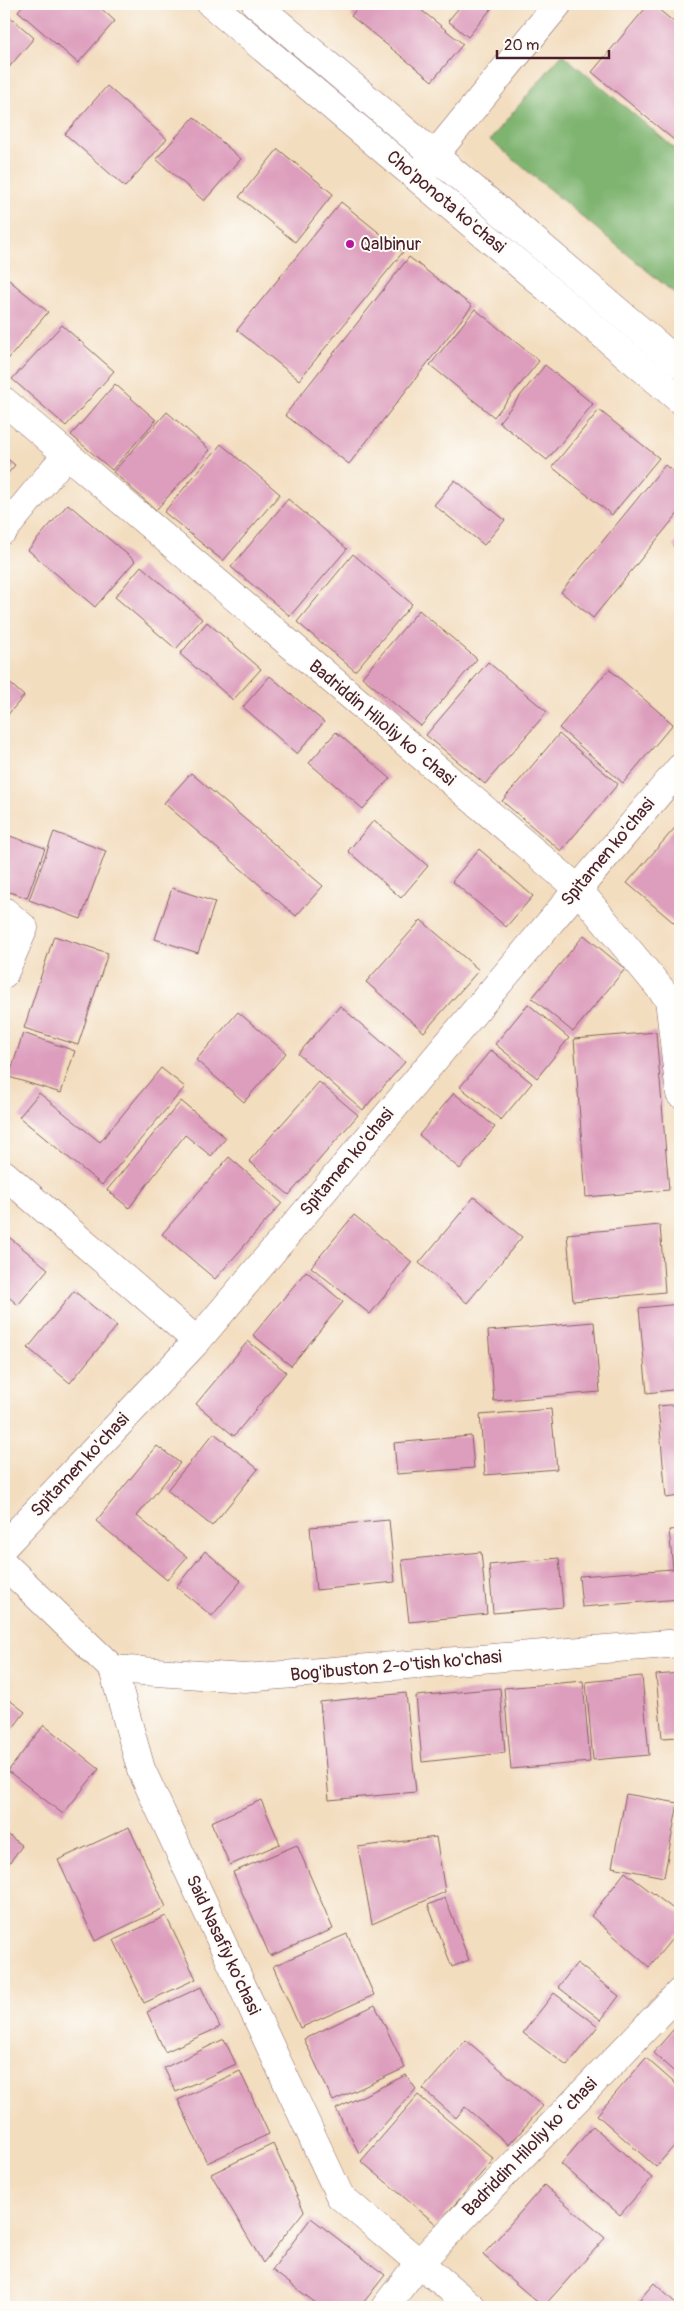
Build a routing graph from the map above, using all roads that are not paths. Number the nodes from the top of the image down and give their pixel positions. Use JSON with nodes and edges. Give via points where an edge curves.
{"nodes":[{"id":1,"x":211,"y":4,"type":"edge"},
{"id":2,"x":256,"y":4,"type":"edge"},
{"id":3,"x":558,"y":4,"type":"edge"},
{"id":4,"x":434,"y":155,"type":"junction"},
{"id":5,"x":416,"y":177,"type":"junction"},
{"id":6,"x":680,"y":364,"type":"edge"},
{"id":7,"x":680,"y":400,"type":"edge"},
{"id":8,"x":4,"y":401,"type":"edge"},
{"id":9,"x":66,"y":455,"type":"junction"},
{"id":10,"x":4,"y":530,"type":"edge"},
{"id":11,"x":680,"y":768,"type":"edge"},
{"id":12,"x":576,"y":888,"type":"junction"},
{"id":13,"x":4,"y":911,"type":"edge"},
{"id":14,"x":4,"y":974,"type":"edge"},
{"id":15,"x":680,"y":1094,"type":"edge"},
{"id":16,"x":4,"y":1174,"type":"edge"},
{"id":17,"x":196,"y":1341,"type":"junction"},
{"id":18,"x":4,"y":1546,"type":"edge"},
{"id":19,"x":4,"y":1564,"type":"edge"},
{"id":20,"x":680,"y":1643,"type":"edge"},
{"id":21,"x":112,"y":1669,"type":"junction"},
{"id":22,"x":680,"y":1992,"type":"edge"},
{"id":23,"x":419,"y":2263,"type":"junction"},
{"id":24,"x":385,"y":2307,"type":"edge"},
{"id":25,"x":472,"y":2307,"type":"edge"}],
"edges":[{"from":1,"to":5,"type":"street","name":"Cho'ponota ko'chasi"},
{"from":2,"to":4,"type":"street","name":"Cho'ponota ko'chasi"},
{"from":3,"to":4,"type":"street"},
{"from":4,"to":5,"type":"street"},
{"from":4,"to":6,"type":"street","name":"Cho'ponota ko'chasi"},
{"from":5,"to":7,"type":"street","name":"Cho'ponota ko'chasi"},
{"from":8,"to":9,"type":"street","name":"Badriddin Hiloliy koʻchasi"},
{"from":9,"to":10,"type":"street"},
{"from":9,"to":12,"type":"street","name":"Badriddin Hiloliy koʻchasi"},
{"from":11,"to":12,"type":"street","name":"Spitamen ko'chasi"},
{"from":12,"to":15,"type":"street","name":"Badriddin Hiloliy koʻchasi","via":[[670,999]]},
{"from":12,"to":17,"type":"street","name":"Spitamen ko'chasi"},
{"from":13,"to":14,"type":"street","via":[[24,928]]},
{"from":16,"to":17,"type":"street"},
{"from":17,"to":18,"type":"street","name":"Spitamen ko'chasi"},
{"from":19,"to":21,"type":"street","name":"Said Nasafiy ko'chasi"},
{"from":20,"to":21,"type":"street","name":"Bog'ibuston 2-o'tish ko'chasi","via":[[244,1678]]},
{"from":21,"to":23,"type":"street","name":"Said Nasafiy ko'chasi","via":[[141,1769],[340,2196]]},
{"from":22,"to":23,"type":"street","name":"Badriddin Hiloliy koʻchasi"},
{"from":23,"to":24,"type":"street","name":"Badriddin Hiloliy koʻchasi"},
{"from":23,"to":25,"type":"street","name":"Said Nasafiy ko'chasi"}]}
